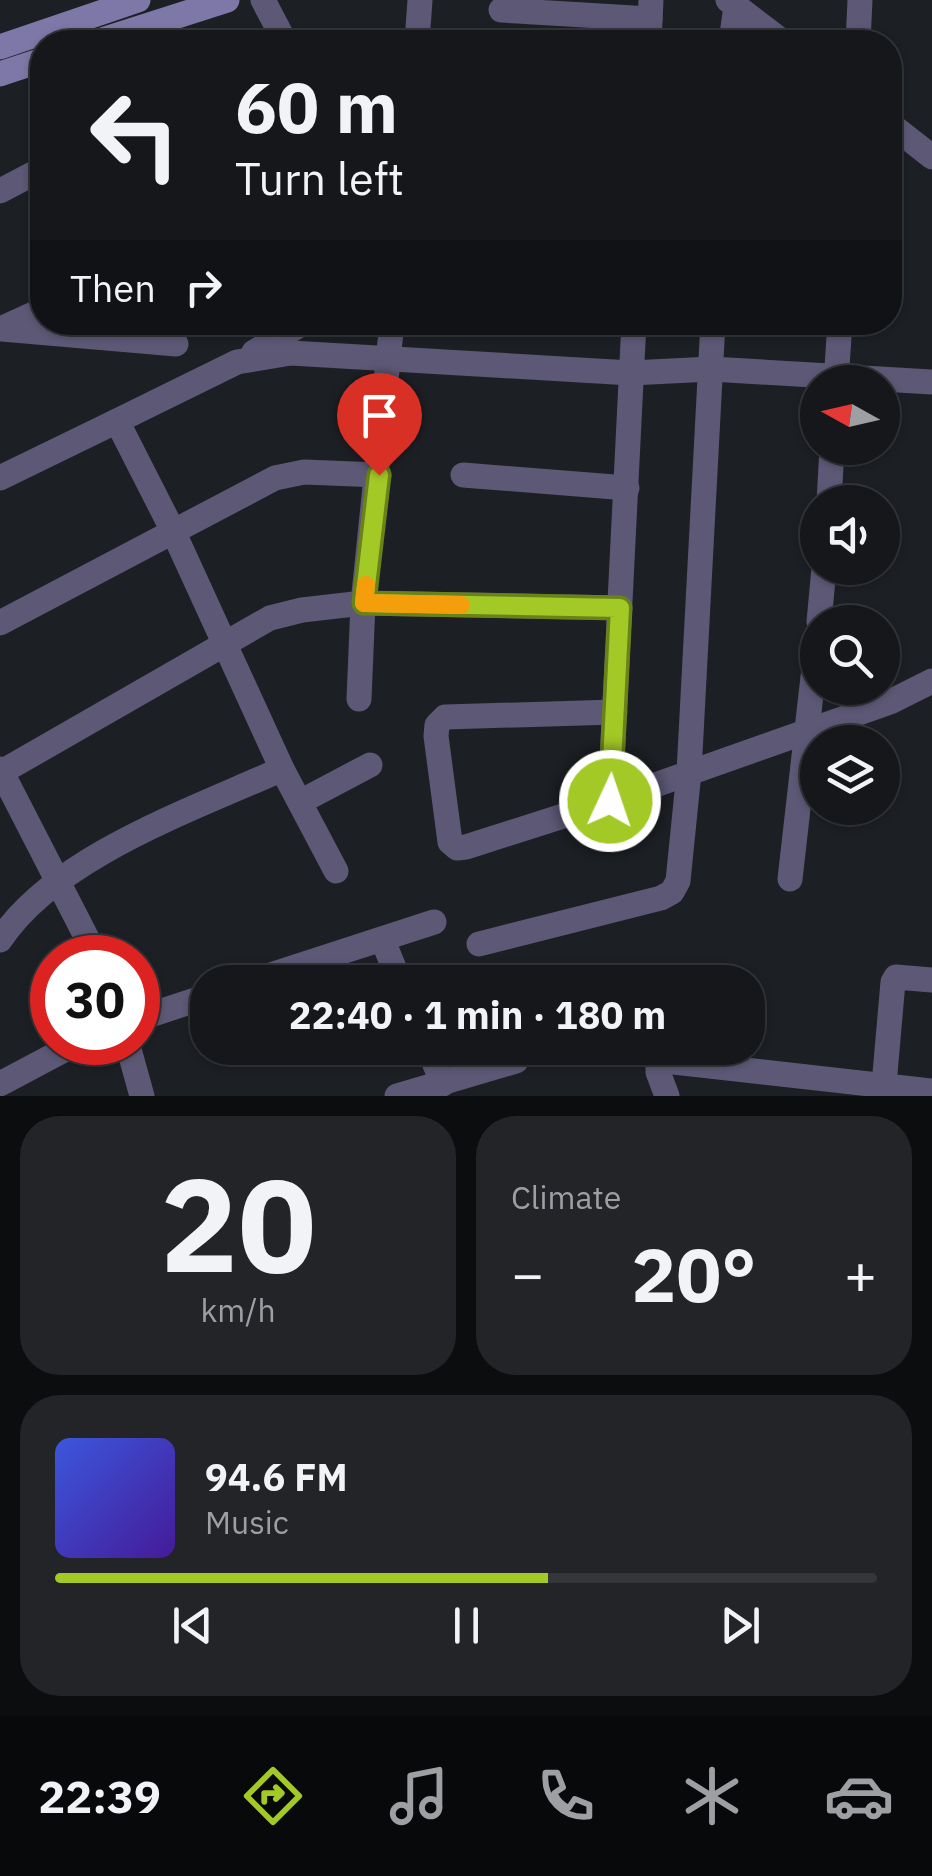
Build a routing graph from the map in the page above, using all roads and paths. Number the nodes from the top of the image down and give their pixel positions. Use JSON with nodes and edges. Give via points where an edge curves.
{"nodes":[{"id":1,"x":138,"y":0,"type":"edge"},
{"id":2,"x":227,"y":0,"type":"edge"},
{"id":3,"x":263,"y":0,"type":"edge"},
{"id":4,"x":420,"y":0,"type":"edge"},
{"id":5,"x":860,"y":0,"type":"edge"},
{"id":6,"x":732,"y":3,"type":"edge"},
{"id":7,"x":185,"y":6,"type":"edge"},
{"id":8,"x":501,"y":10,"type":"dead end"},
{"id":9,"x":650,"y":21,"type":"edge"},
{"id":10,"x":75,"y":30,"type":"edge"},
{"id":11,"x":126,"y":30,"type":"edge"},
{"id":12,"x":278,"y":30,"type":"edge"},
{"id":13,"x":418,"y":30,"type":"edge"},
{"id":14,"x":731,"y":30,"type":"edge"},
{"id":15,"x":767,"y":30,"type":"edge"},
{"id":16,"x":859,"y":30,"type":"edge"},
{"id":17,"x":30,"y":46,"type":"edge"},
{"id":18,"x":0,"y":47,"type":"edge"},
{"id":19,"x":30,"y":54,"type":"edge"},
{"id":20,"x":0,"y":74,"type":"edge"},
{"id":21,"x":902,"y":133,"type":"edge"},
{"id":22,"x":932,"y":157,"type":"edge"},
{"id":23,"x":30,"y":175,"type":"edge"},
{"id":24,"x":0,"y":191,"type":"edge"},
{"id":25,"x":30,"y":316,"type":"edge"},
{"id":26,"x":1,"y":329,"type":"edge"},
{"id":27,"x":30,"y":330,"type":"edge"},
{"id":28,"x":172,"y":335,"type":"edge"},
{"id":29,"x":283,"y":335,"type":"edge"},
{"id":30,"x":391,"y":335,"type":"edge"},
{"id":31,"x":633,"y":335,"type":"edge"},
{"id":32,"x":712,"y":335,"type":"edge"},
{"id":33,"x":839,"y":335,"type":"edge"},
{"id":34,"x":388,"y":359,"type":"junction"},
{"id":35,"x":237,"y":362,"type":"junction"},
{"id":36,"x":837,"y":365,"type":"edge"},
{"id":37,"x":710,"y":369,"type":"junction"},
{"id":38,"x":632,"y":373,"type":"junction"},
{"id":39,"x":800,"y":375,"type":"edge"},
{"id":40,"x":198,"y":378,"type":"junction"},
{"id":41,"x":900,"y":381,"type":"edge"},
{"id":42,"x":932,"y":382,"type":"edge"},
{"id":43,"x":117,"y":421,"type":"junction"},
{"id":44,"x":379,"y":475,"type":"junction"},
{"id":45,"x":463,"y":475,"type":"dead end"},
{"id":46,"x":0,"y":478,"type":"edge"},
{"id":47,"x":627,"y":488,"type":"junction"},
{"id":48,"x":173,"y":531,"type":"junction"},
{"id":49,"x":364,"y":603,"type":"junction"},
{"id":50,"x":620,"y":608,"type":"junction"},
{"id":51,"x":0,"y":623,"type":"edge"},
{"id":52,"x":226,"y":646,"type":"junction"},
{"id":53,"x":932,"y":680,"type":"edge"},
{"id":54,"x":360,"y":699,"type":"dead end"},
{"id":55,"x":615,"y":712,"type":"junction"},
{"id":56,"x":821,"y":725,"type":"edge"},
{"id":57,"x":800,"y":732,"type":"edge"},
{"id":58,"x":370,"y":764,"type":"dead end"},
{"id":59,"x":282,"y":769,"type":"junction"},
{"id":60,"x":1,"y":771,"type":"edge"},
{"id":61,"x":690,"y":772,"type":"junction"},
{"id":62,"x":800,"y":786,"type":"edge"},
{"id":63,"x":610,"y":801,"type":"junction"},
{"id":64,"x":300,"y":802,"type":"junction"},
{"id":65,"x":336,"y":870,"type":"dead end"},
{"id":66,"x":790,"y":879,"type":"dead end"},
{"id":67,"x":58,"y":883,"type":"junction"},
{"id":68,"x":434,"y":922,"type":"dead end"},
{"id":69,"x":85,"y":935,"type":"edge"},
{"id":70,"x":0,"y":940,"type":"edge"},
{"id":71,"x":383,"y":941,"type":"junction"},
{"id":72,"x":479,"y":944,"type":"dead end"},
{"id":73,"x":305,"y":965,"type":"edge"},
{"id":74,"x":393,"y":965,"type":"edge"},
{"id":75,"x":932,"y":980,"type":"edge"},
{"id":76,"x":190,"y":1002,"type":"edge"},
{"id":77,"x":160,"y":1012,"type":"edge"},
{"id":78,"x":36,"y":1065,"type":"edge"},
{"id":79,"x":133,"y":1065,"type":"edge"},
{"id":80,"x":435,"y":1065,"type":"edge"},
{"id":81,"x":506,"y":1065,"type":"edge"},
{"id":82,"x":0,"y":1084,"type":"edge"},
{"id":83,"x":443,"y":1084,"type":"junction"},
{"id":84,"x":884,"y":1092,"type":"edge"},
{"id":85,"x":932,"y":1092,"type":"edge"},
{"id":86,"x":142,"y":1096,"type":"edge"},
{"id":87,"x":397,"y":1096,"type":"edge"},
{"id":88,"x":667,"y":1096,"type":"edge"}],
"edges":[{"from":1,"to":10,"type":"street"},
{"from":2,"to":7,"type":"street"},
{"from":3,"to":12,"type":"street"},
{"from":4,"to":13,"type":"street"},
{"from":5,"to":16,"type":"street"},
{"from":6,"to":14,"type":"street"},
{"from":6,"to":15,"type":"street"},
{"from":7,"to":11,"type":"street"},
{"from":8,"to":9,"type":"street"},
{"from":17,"to":18,"type":"street"},
{"from":19,"to":20,"type":"street"},
{"from":21,"to":22,"type":"street"},
{"from":23,"to":24,"type":"street"},
{"from":25,"to":26,"type":"street"},
{"from":26,"to":27,"type":"street"},
{"from":28,"to":40,"type":"street"},
{"from":29,"to":35,"type":"street"},
{"from":30,"to":34,"type":"street"},
{"from":31,"to":38,"type":"street"},
{"from":32,"to":37,"type":"street"},
{"from":33,"to":36,"type":"street"},
{"from":34,"to":35,"type":"street","via":[[291,354]]},
{"from":34,"to":38,"type":"street"},
{"from":34,"to":44,"type":"street"},
{"from":35,"to":40,"type":"street"},
{"from":37,"to":38,"type":"street"},
{"from":37,"to":39,"type":"street"},
{"from":37,"to":61,"type":"street"},
{"from":38,"to":47,"type":"street"},
{"from":40,"to":43,"type":"street"},
{"from":41,"to":42,"type":"street"},
{"from":43,"to":46,"type":"street"},
{"from":43,"to":48,"type":"street"},
{"from":44,"to":48,"type":"street","via":[[275,478]]},
{"from":44,"to":49,"type":"street"},
{"from":45,"to":47,"type":"street"},
{"from":47,"to":50,"type":"street"},
{"from":48,"to":51,"type":"street"},
{"from":48,"to":52,"type":"street"},
{"from":49,"to":50,"type":"street"},
{"from":49,"to":52,"type":"street","via":[[286,613]]},
{"from":49,"to":54,"type":"street"},
{"from":50,"to":55,"type":"street"},
{"from":52,"to":59,"type":"street"},
{"from":52,"to":60,"type":"street"},
{"from":53,"to":56,"type":"street"},
{"from":55,"to":63,"type":"street"},
{"from":55,"to":63,"type":"street","via":[[445,717],[436,736],[447,831],[457,848]]},
{"from":57,"to":61,"type":"street"},
{"from":58,"to":64,"type":"street"},
{"from":59,"to":64,"type":"street"},
{"from":59,"to":67,"type":"street","via":[[105,850]]},
{"from":60,"to":67,"type":"street"},
{"from":61,"to":63,"type":"street"},
{"from":61,"to":72,"type":"street","via":[[672,892]]},
{"from":62,"to":66,"type":"street"},
{"from":64,"to":65,"type":"street"},
{"from":67,"to":69,"type":"street"},
{"from":67,"to":70,"type":"street"},
{"from":68,"to":71,"type":"street"},
{"from":71,"to":73,"type":"street"},
{"from":71,"to":74,"type":"street"},
{"from":75,"to":84,"type":"street","via":[[896,976],[892,982]]},
{"from":76,"to":77,"type":"street"},
{"from":78,"to":82,"type":"street"},
{"from":79,"to":86,"type":"street"},
{"from":80,"to":83,"type":"street"},
{"from":81,"to":83,"type":"street"},
{"from":83,"to":87,"type":"street"},
{"from":84,"to":85,"type":"street"},
{"from":84,"to":88,"type":"street","via":[[666,1061],[658,1072]]}]}
